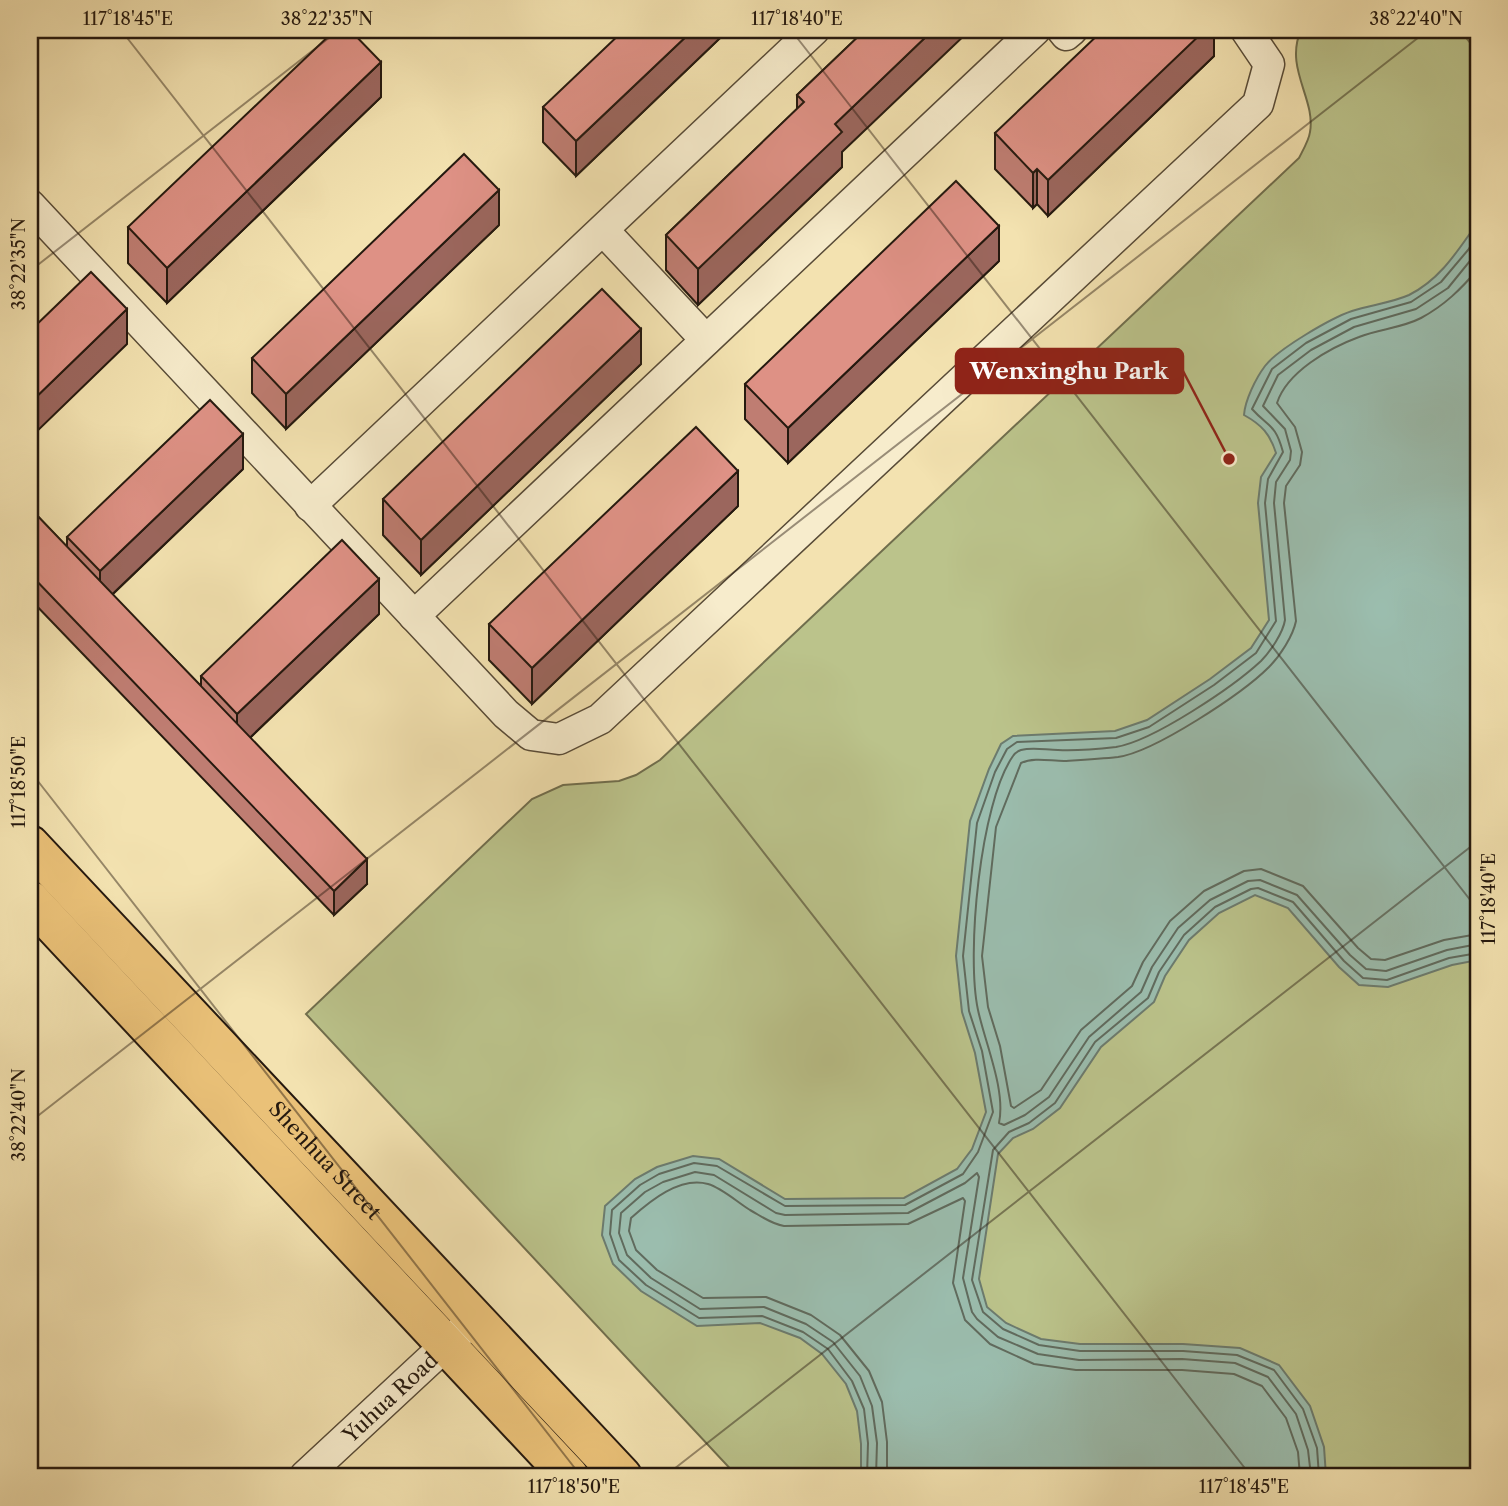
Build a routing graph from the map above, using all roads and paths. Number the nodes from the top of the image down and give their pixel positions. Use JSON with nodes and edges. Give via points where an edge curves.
{"nodes":[{"id":1,"x":814,"y":30,"type":"edge"},
{"id":2,"x":1035,"y":30,"type":"edge"},
{"id":3,"x":1062,"y":30,"type":"edge"},
{"id":4,"x":1072,"y":30,"type":"edge"},
{"id":5,"x":1246,"y":30,"type":"edge"},
{"id":6,"x":30,"y":205,"type":"edge"},
{"id":7,"x":603,"y":230,"type":"junction"},
{"id":8,"x":706,"y":340,"type":"junction"},
{"id":9,"x":310,"y":506,"type":"junction"},
{"id":10,"x":414,"y":616,"type":"junction"},
{"id":11,"x":30,"y":845,"type":"edge"},
{"id":12,"x":30,"y":900,"type":"edge"},
{"id":13,"x":459,"y":1332,"type":"junction"},
{"id":14,"x":305,"y":1476,"type":"edge"},
{"id":15,"x":569,"y":1476,"type":"edge"},
{"id":16,"x":622,"y":1476,"type":"edge"}],
"edges":[{"from":1,"to":7,"type":"street"},
{"from":2,"to":8,"type":"street"},
{"from":3,"to":4,"type":"street","via":[[1066,35]]},
{"from":5,"to":10,"type":"street","via":[[1269,64],[1258,104],[600,719],[559,740],[531,735]]},
{"from":6,"to":9,"type":"street"},
{"from":7,"to":8,"type":"street"},
{"from":7,"to":9,"type":"street"},
{"from":8,"to":10,"type":"street"},
{"from":9,"to":10,"type":"street"},
{"from":11,"to":13,"type":"main road","name":"Shenhua Street"},
{"from":12,"to":13,"type":"main road","name":"Shenhua Street"},
{"from":13,"to":14,"type":"street","name":"Yuhua Road"},
{"from":13,"to":15,"type":"main road","name":"Shenhua Street"},
{"from":13,"to":16,"type":"main road","name":"Shenhua Street"}]}
